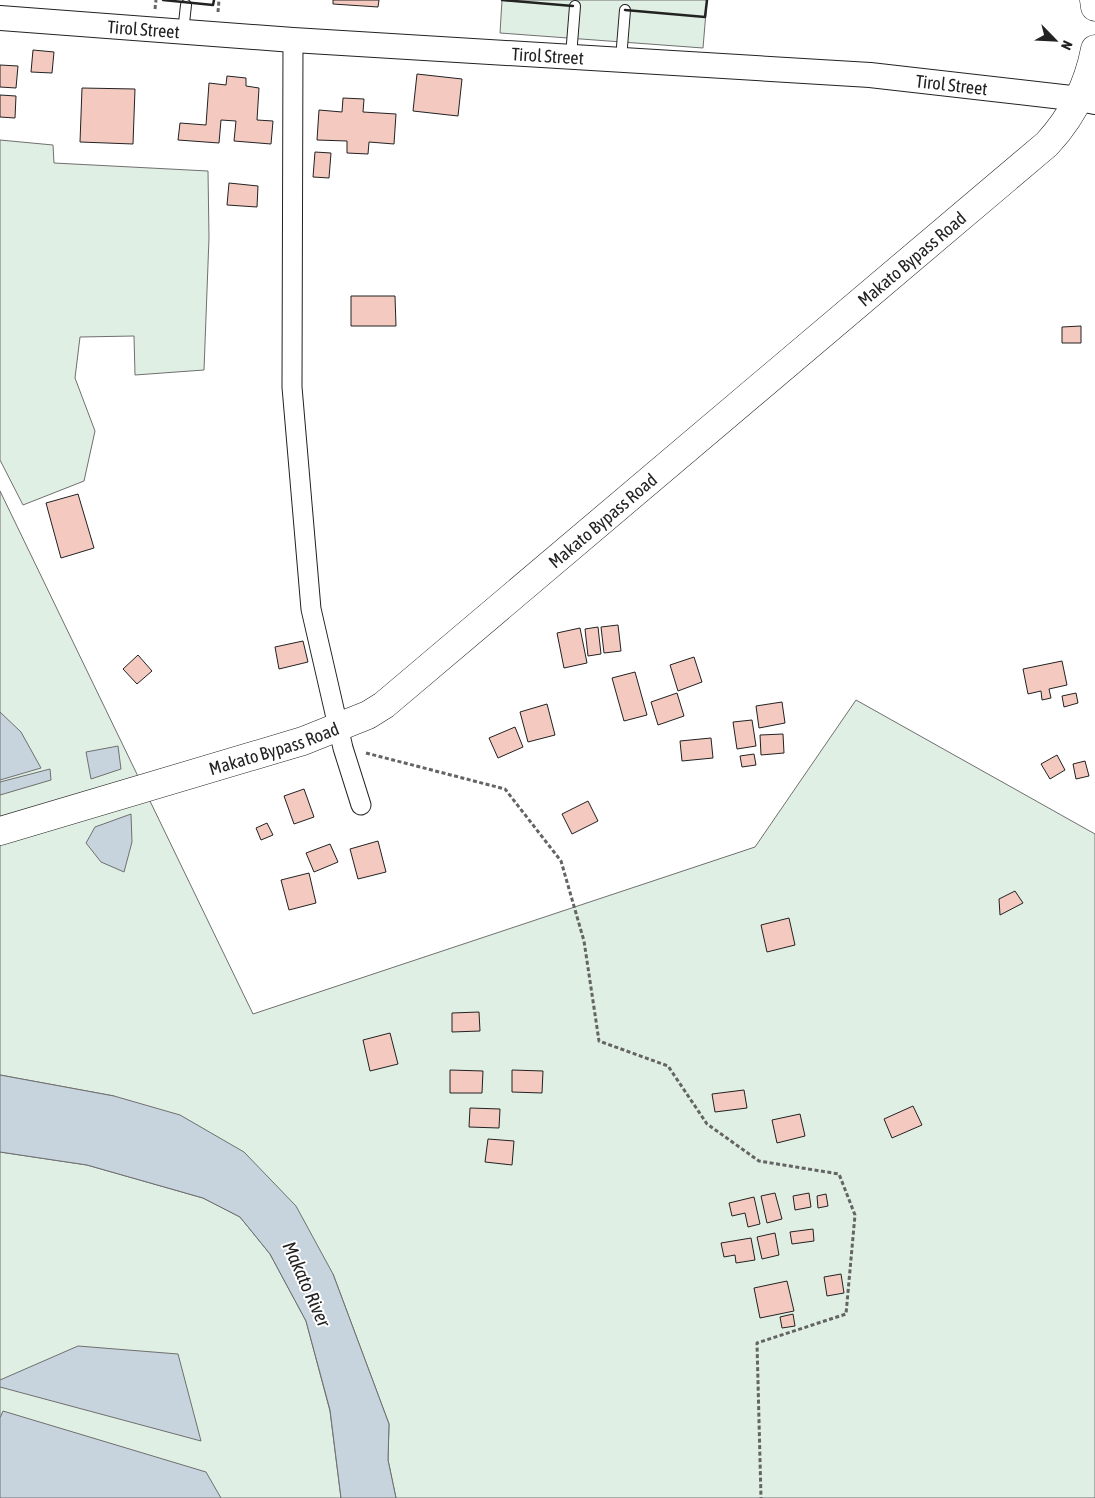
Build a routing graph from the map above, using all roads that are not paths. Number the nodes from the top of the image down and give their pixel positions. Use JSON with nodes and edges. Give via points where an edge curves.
{"nodes":[{"id":1,"x":1094,"y":0,"type":"edge"},
{"id":2,"x":186,"y":5,"type":"dead end"},
{"id":3,"x":575,"y":6,"type":"dead end"},
{"id":4,"x":1095,"y":7,"type":"edge"},
{"id":5,"x":625,"y":10,"type":"dead end"},
{"id":6,"x":0,"y":18,"type":"edge"},
{"id":7,"x":183,"y":32,"type":"junction"},
{"id":8,"x":293,"y":40,"type":"junction"},
{"id":9,"x":1095,"y":49,"type":"edge"},
{"id":10,"x":571,"y":56,"type":"junction"},
{"id":11,"x":621,"y":59,"type":"junction"},
{"id":12,"x":1087,"y":101,"type":"edge"},
{"id":13,"x":341,"y":738,"type":"junction"},
{"id":14,"x":361,"y":805,"type":"dead end"},
{"id":15,"x":0,"y":831,"type":"edge"}],
"edges":[{"from":1,"to":4,"type":"main road"},
{"from":2,"to":7,"type":"lane"},
{"from":3,"to":10,"type":"lane"},
{"from":5,"to":11,"type":"lane"},
{"from":6,"to":7,"type":"street","name":"Tirol Street"},
{"from":7,"to":8,"type":"street","name":"Tirol Street"},
{"from":8,"to":10,"type":"street","name":"Tirol Street"},
{"from":8,"to":13,"type":"street","via":[[292,387],[311,609]]},
{"from":9,"to":12,"type":"main road","name":"Makato Bypass Road"},
{"from":10,"to":11,"type":"street","name":"Tirol Street"},
{"from":11,"to":12,"type":"street","name":"Tirol Street","via":[[870,75]]},
{"from":12,"to":13,"type":"main road","name":"Makato Bypass Road","via":[[1042,148]]},
{"from":13,"to":14,"type":"street"},
{"from":13,"to":15,"type":"main road","name":"Makato Bypass Road","via":[[304,741]]}]}
